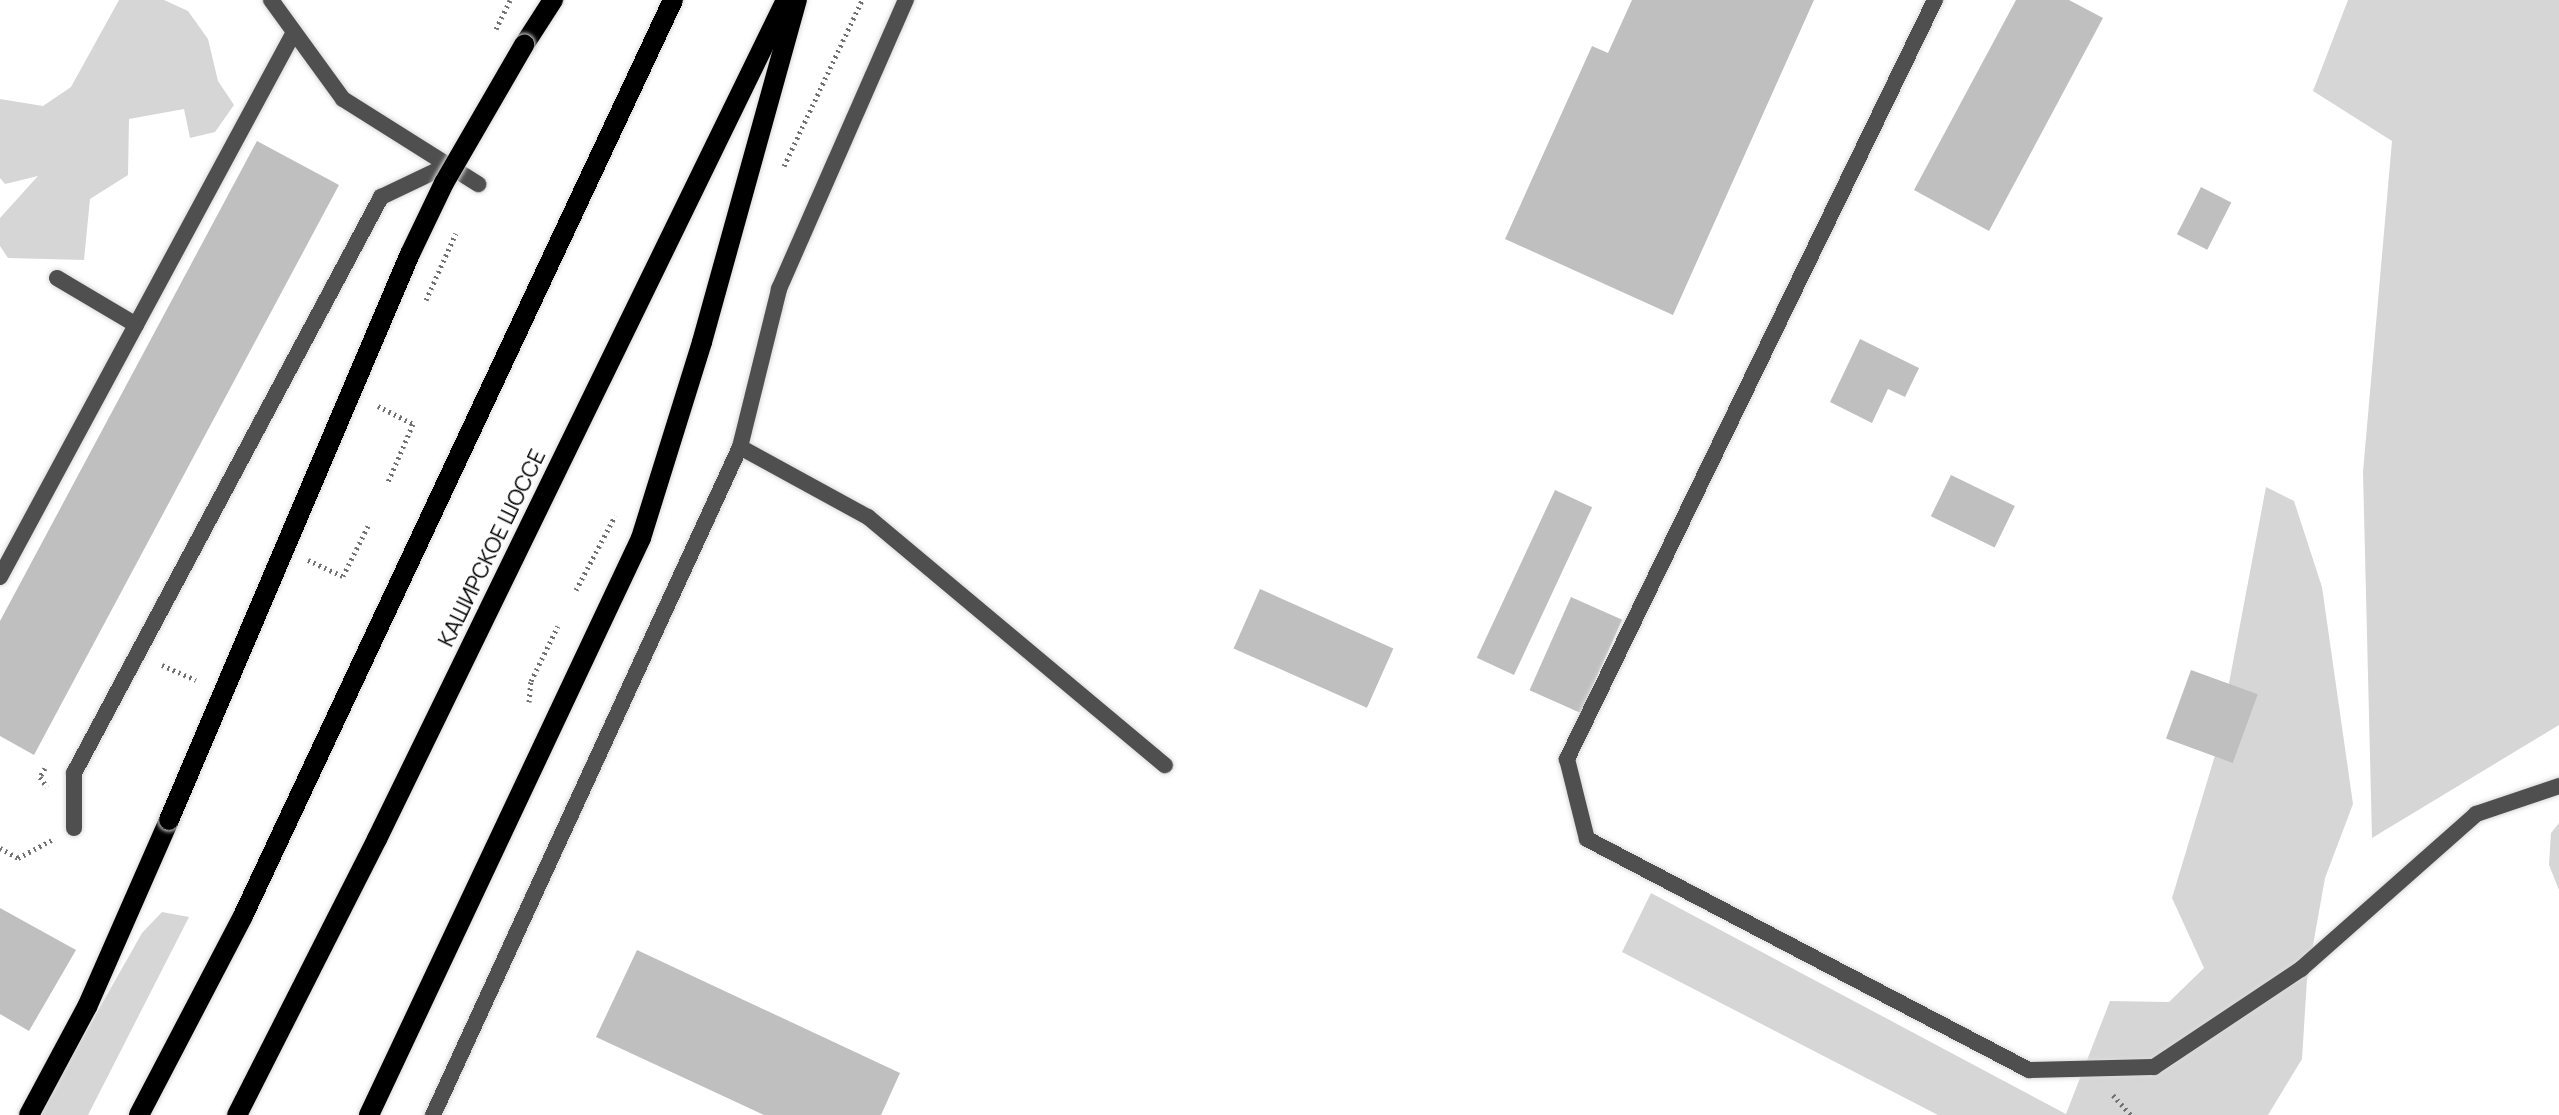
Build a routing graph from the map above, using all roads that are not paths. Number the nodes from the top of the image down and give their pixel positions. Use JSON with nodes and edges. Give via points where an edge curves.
{"nodes":[{"id":1,"x":271,"y":0,"type":"edge"},
{"id":2,"x":553,"y":0,"type":"edge"},
{"id":3,"x":673,"y":0,"type":"edge"},
{"id":4,"x":786,"y":0,"type":"edge"},
{"id":5,"x":797,"y":0,"type":"edge"},
{"id":6,"x":906,"y":0,"type":"edge"},
{"id":7,"x":1935,"y":0,"type":"edge"},
{"id":8,"x":293,"y":34,"type":"junction"},
{"id":9,"x":444,"y":167,"type":"junction"},
{"id":10,"x":478,"y":184,"type":"dead end"},
{"id":11,"x":57,"y":278,"type":"dead end"},
{"id":12,"x":136,"y":325,"type":"junction"},
{"id":13,"x":740,"y":447,"type":"junction"},
{"id":14,"x":0,"y":577,"type":"edge"},
{"id":15,"x":1165,"y":765,"type":"dead end"},
{"id":16,"x":2559,"y":786,"type":"edge"},
{"id":17,"x":74,"y":828,"type":"road end"},
{"id":18,"x":29,"y":1115,"type":"edge"},
{"id":19,"x":139,"y":1115,"type":"edge"},
{"id":20,"x":237,"y":1115,"type":"edge"},
{"id":21,"x":369,"y":1115,"type":"edge"},
{"id":22,"x":433,"y":1115,"type":"edge"}],
"edges":[{"from":1,"to":8,"type":"lane"},
{"from":2,"to":18,"type":"main road","bridge":true,"via":[[444,183],[410,254],[236,654],[142,887],[87,1007]]},
{"from":3,"to":19,"type":"main road","via":[[257,888]]},
{"from":4,"to":20,"type":"main road","name":"КАШИРСКОЕ ШОССЕ"},
{"from":5,"to":21,"type":"main road","via":[[702,342],[641,538]]},
{"from":6,"to":13,"type":"lane","via":[[779,289]]},
{"from":7,"to":16,"type":"lane","via":[[1567,759],[1587,839],[2029,1070],[2154,1067],[2301,969],[2476,814]]},
{"from":8,"to":9,"type":"lane","via":[[343,99]]},
{"from":8,"to":12,"type":"lane"},
{"from":9,"to":10,"type":"lane"},
{"from":9,"to":17,"type":"lane","via":[[381,197],[74,773]]},
{"from":11,"to":12,"type":"lane"},
{"from":12,"to":14,"type":"lane"},
{"from":13,"to":15,"type":"lane","via":[[868,517]]},
{"from":13,"to":22,"type":"lane"}]}
